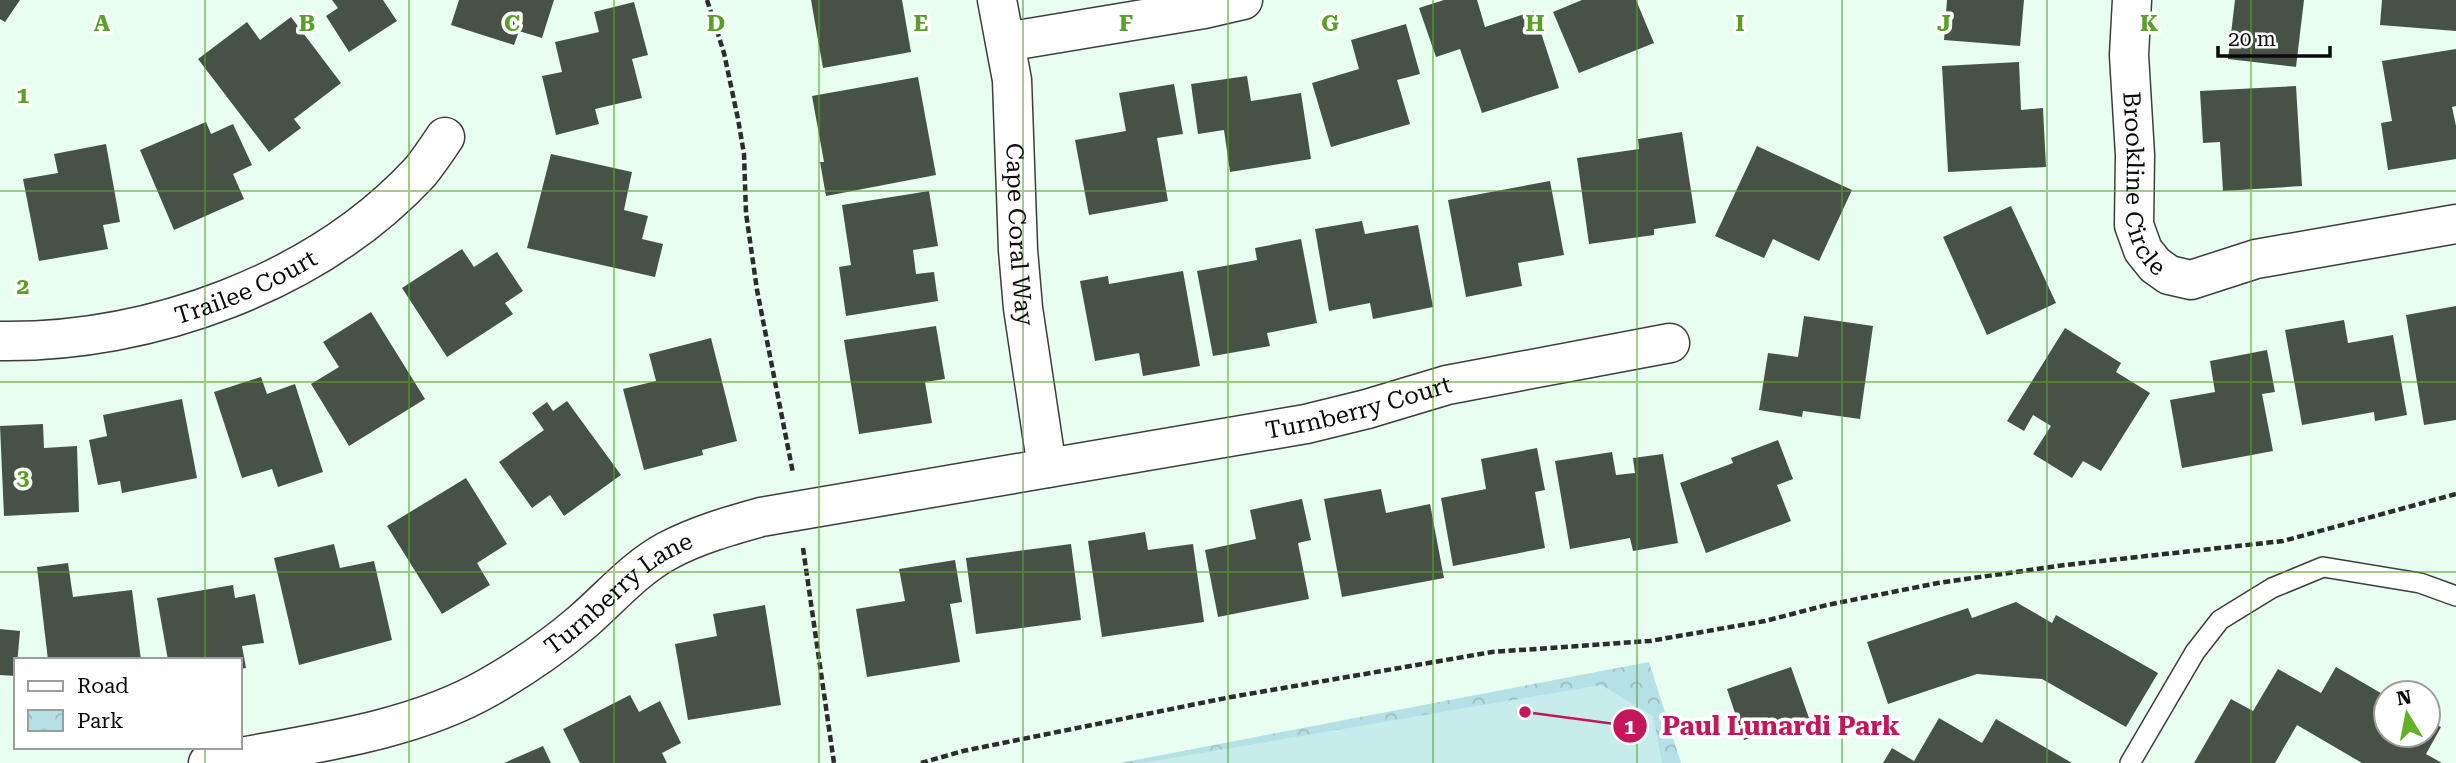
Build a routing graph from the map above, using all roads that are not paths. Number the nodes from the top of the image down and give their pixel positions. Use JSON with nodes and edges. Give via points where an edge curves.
{"nodes":[{"id":1,"x":998,"y":0,"type":"edge"},
{"id":2,"x":1243,"y":0,"type":"edge"},
{"id":3,"x":2132,"y":0,"type":"edge"},
{"id":4,"x":1006,"y":43,"type":"junction"},
{"id":5,"x":445,"y":137,"type":"dead end"},
{"id":6,"x":2456,"y":224,"type":"edge"},
{"id":7,"x":0,"y":341,"type":"edge"},
{"id":8,"x":1670,"y":343,"type":"dead end"},
{"id":9,"x":1047,"y":468,"type":"junction"},
{"id":10,"x":2456,"y":596,"type":"edge"},
{"id":11,"x":208,"y":763,"type":"edge"},
{"id":12,"x":2130,"y":763,"type":"edge"}],
"edges":[{"from":1,"to":4,"type":"street","name":"Cape Coral Way"},
{"from":2,"to":4,"type":"street"},
{"from":3,"to":6,"type":"street","name":"Brookline Circle","via":[[2134,225],[2143,250],[2169,275],[2191,280],[2256,259]]},
{"from":4,"to":9,"type":"street","name":"Cape Coral Way","via":[[1015,118],[1023,308]]},
{"from":5,"to":7,"type":"street","name":"Trailee Court","via":[[422,170],[370,217],[289,271],[236,296],[116,330]]},
{"from":8,"to":9,"type":"street","name":"Turnberry Court","via":[[1447,385],[1306,424]]},
{"from":9,"to":11,"type":"street","name":"Turnberry Lane","via":[[761,517],[712,531],[665,552],[528,663],[487,688],[388,726]]},
{"from":10,"to":12,"type":"lane","via":[[2420,583],[2323,567],[2272,588],[2220,620],[2195,652]]}]}
